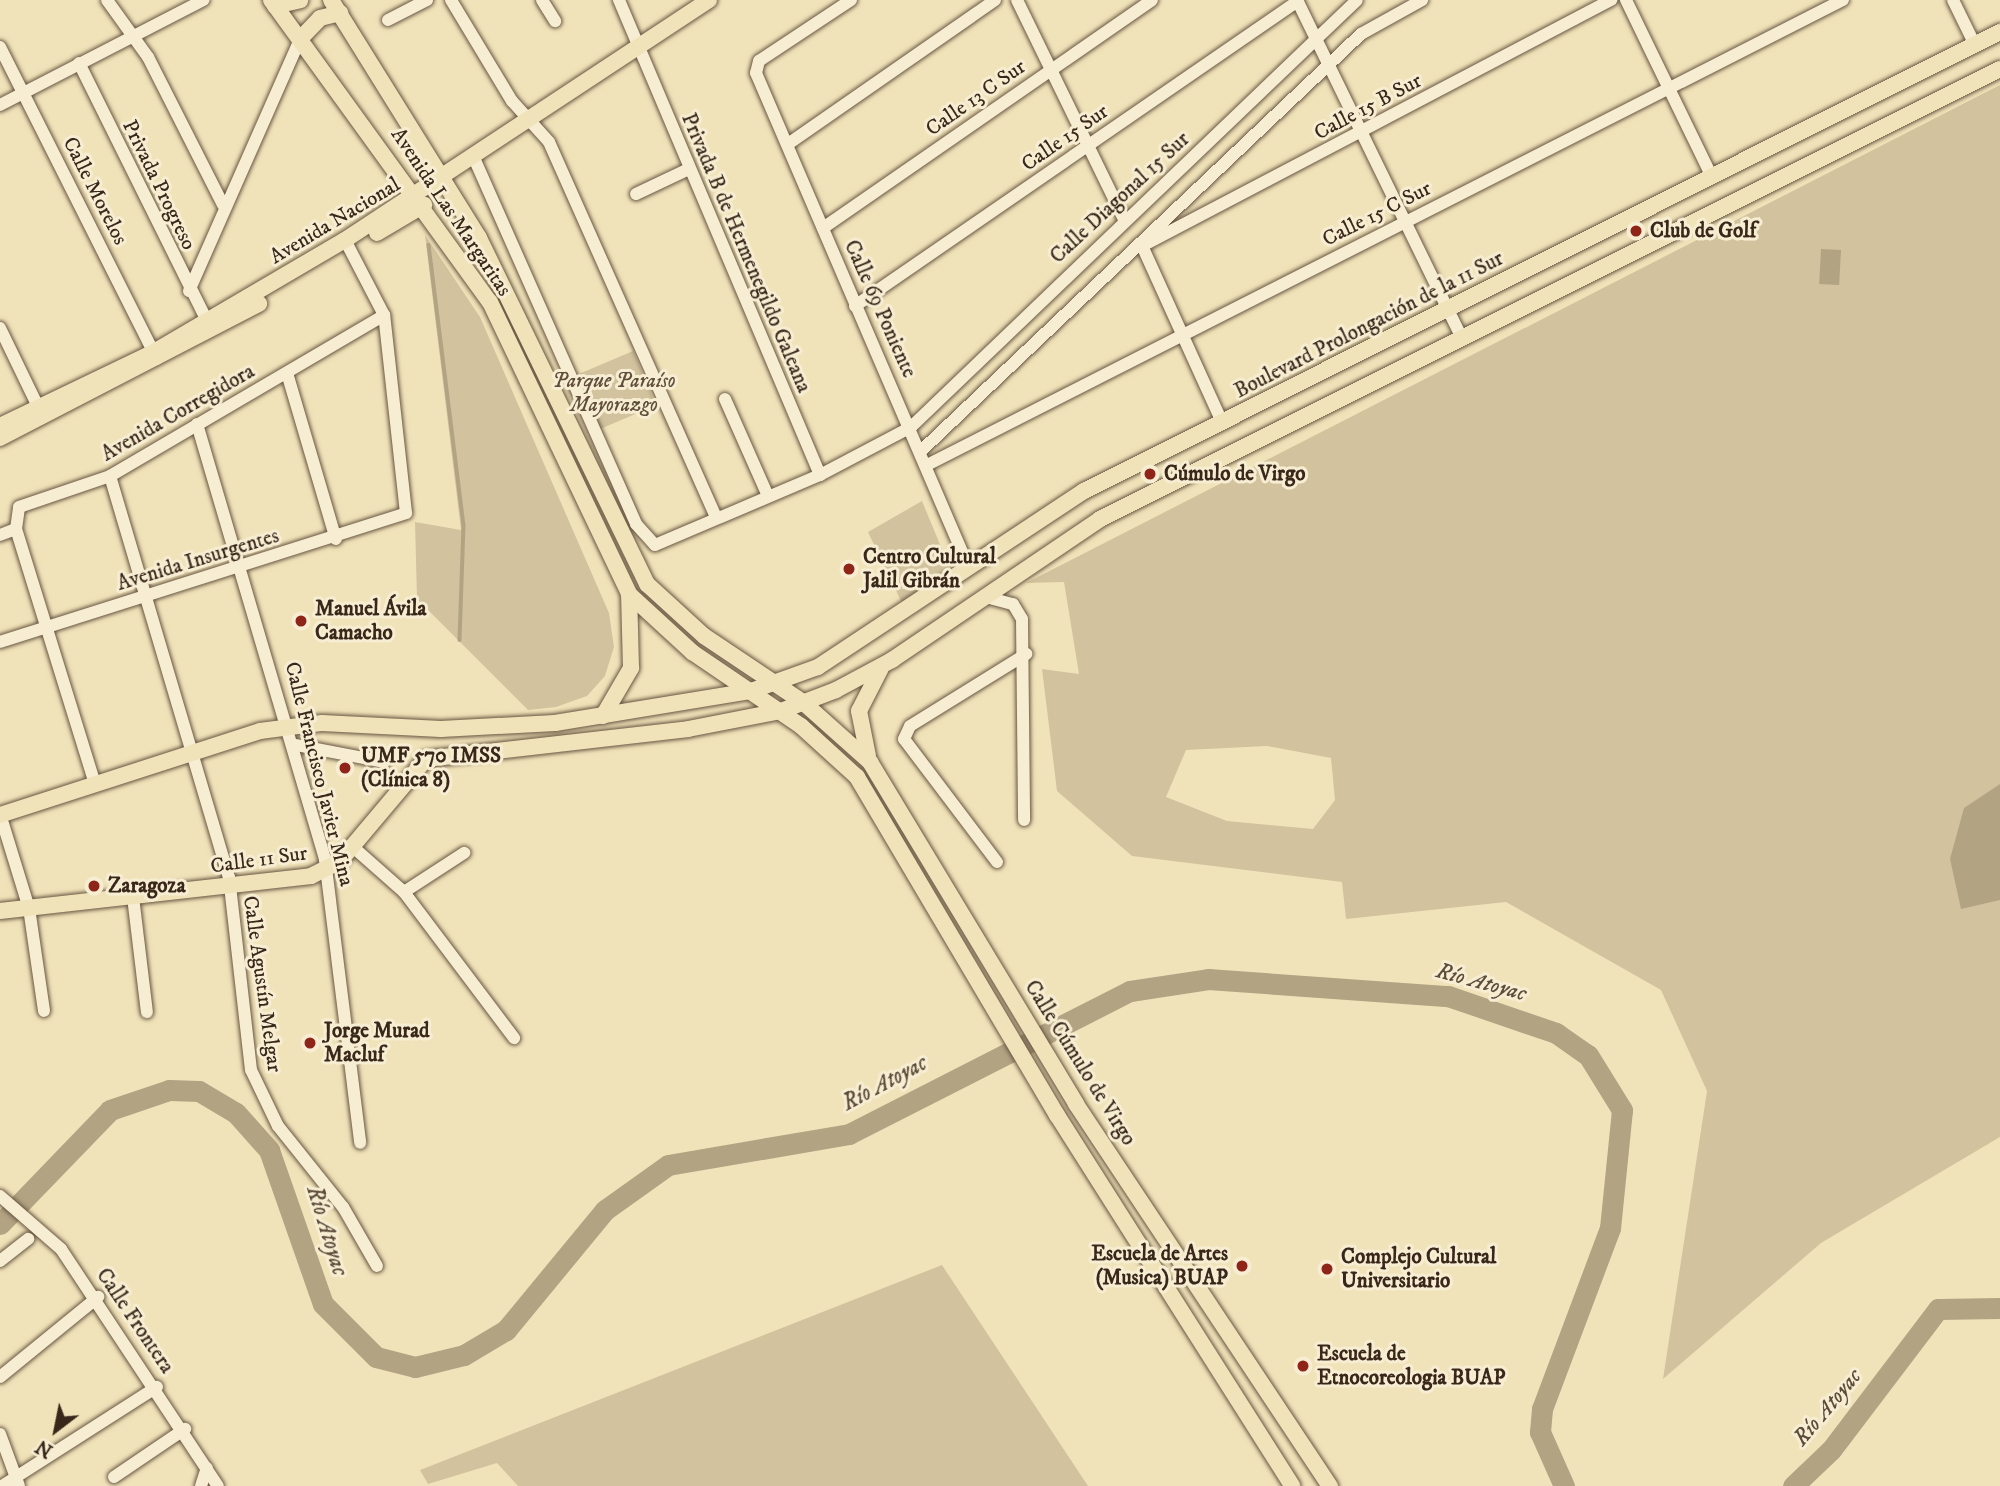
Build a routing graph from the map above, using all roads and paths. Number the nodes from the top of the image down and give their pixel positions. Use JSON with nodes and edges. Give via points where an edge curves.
{"nodes":[{"id":1,"x":107,"y":0,"type":"edge"},
{"id":2,"x":203,"y":0,"type":"edge"},
{"id":3,"x":300,"y":0,"type":"edge"},
{"id":4,"x":427,"y":0,"type":"edge"},
{"id":5,"x":451,"y":0,"type":"edge"},
{"id":6,"x":542,"y":0,"type":"edge"},
{"id":7,"x":619,"y":0,"type":"edge"},
{"id":8,"x":709,"y":0,"type":"edge"},
{"id":9,"x":851,"y":0,"type":"edge"},
{"id":10,"x":995,"y":0,"type":"edge"},
{"id":11,"x":1017,"y":0,"type":"edge"},
{"id":12,"x":1152,"y":0,"type":"edge"},
{"id":13,"x":1297,"y":0,"type":"edge"},
{"id":14,"x":1357,"y":0,"type":"edge"},
{"id":15,"x":1422,"y":0,"type":"edge"},
{"id":16,"x":1611,"y":0,"type":"edge"},
{"id":17,"x":1626,"y":0,"type":"edge"},
{"id":18,"x":1843,"y":0,"type":"edge"},
{"id":19,"x":1953,"y":0,"type":"edge"},
{"id":20,"x":273,"y":3,"type":"edge"},
{"id":21,"x":335,"y":7,"type":"edge"},
{"id":22,"x":388,"y":20,"type":"dead end"},
{"id":23,"x":555,"y":21,"type":"dead end"},
{"id":24,"x":2000,"y":32,"type":"edge"},
{"id":25,"x":131,"y":36,"type":"junction"},
{"id":26,"x":300,"y":38,"type":"junction"},
{"id":27,"x":1318,"y":41,"type":"junction"},
{"id":28,"x":1975,"y":45,"type":"junction"},
{"id":29,"x":639,"y":46,"type":"junction"},
{"id":30,"x":0,"y":47,"type":"edge"},
{"id":31,"x":79,"y":63,"type":"junction"},
{"id":32,"x":1329,"y":65,"type":"junction"},
{"id":33,"x":1052,"y":69,"type":"junction"},
{"id":34,"x":2000,"y":69,"type":"edge"},
{"id":35,"x":1669,"y":88,"type":"junction"},
{"id":36,"x":24,"y":92,"type":"junction"},
{"id":37,"x":0,"y":105,"type":"edge"},
{"id":38,"x":531,"y":120,"type":"junction"},
{"id":39,"x":1360,"y":133,"type":"junction"},
{"id":40,"x":789,"y":144,"type":"junction"},
{"id":41,"x":1090,"y":144,"type":"junction"},
{"id":42,"x":474,"y":159,"type":"junction"},
{"id":43,"x":689,"y":169,"type":"junction"},
{"id":44,"x":1712,"y":177,"type":"junction"},
{"id":45,"x":446,"y":178,"type":"junction"},
{"id":46,"x":636,"y":194,"type":"dead end"},
{"id":47,"x":421,"y":200,"type":"junction"},
{"id":48,"x":223,"y":205,"type":"junction"},
{"id":49,"x":1124,"y":219,"type":"junction"},
{"id":50,"x":1403,"y":223,"type":"junction"},
{"id":51,"x":823,"y":228,"type":"junction"},
{"id":52,"x":348,"y":244,"type":"junction"},
{"id":53,"x":1142,"y":246,"type":"junction"},
{"id":54,"x":189,"y":291,"type":"junction"},
{"id":55,"x":855,"y":306,"type":"junction"},
{"id":56,"x":1446,"y":310,"type":"junction"},
{"id":57,"x":384,"y":315,"type":"junction"},
{"id":58,"x":0,"y":328,"type":"edge"},
{"id":59,"x":210,"y":328,"type":"junction"},
{"id":60,"x":1181,"y":335,"type":"junction"},
{"id":61,"x":1462,"y":338,"type":"junction"},
{"id":62,"x":156,"y":357,"type":"junction"},
{"id":63,"x":287,"y":373,"type":"junction"},
{"id":64,"x":725,"y":399,"type":"dead end"},
{"id":65,"x":41,"y":414,"type":"junction"},
{"id":66,"x":1222,"y":422,"type":"junction"},
{"id":67,"x":197,"y":424,"type":"junction"},
{"id":68,"x":0,"y":426,"type":"edge"},
{"id":69,"x":911,"y":427,"type":"junction"},
{"id":70,"x":0,"y":438,"type":"edge"},
{"id":71,"x":922,"y":450,"type":"junction"},
{"id":72,"x":929,"y":464,"type":"junction"},
{"id":73,"x":820,"y":475,"type":"junction"},
{"id":74,"x":110,"y":476,"type":"junction"},
{"id":75,"x":768,"y":496,"type":"junction"},
{"id":76,"x":716,"y":517,"type":"junction"},
{"id":77,"x":16,"y":529,"type":"junction"},
{"id":78,"x":0,"y":535,"type":"edge"},
{"id":79,"x":336,"y":539,"type":"junction"},
{"id":80,"x":241,"y":567,"type":"junction"},
{"id":81,"x":969,"y":568,"type":"junction"},
{"id":82,"x":629,"y":594,"type":"junction"},
{"id":83,"x":146,"y":595,"type":"junction"},
{"id":84,"x":986,"y":597,"type":"junction"},
{"id":85,"x":49,"y":626,"type":"junction"},
{"id":86,"x":0,"y":642,"type":"edge"},
{"id":87,"x":1026,"y":654,"type":"junction"},
{"id":88,"x":881,"y":668,"type":"junction"},
{"id":89,"x":775,"y":682,"type":"junction"},
{"id":90,"x":751,"y":691,"type":"junction"},
{"id":91,"x":804,"y":703,"type":"junction"},
{"id":92,"x":678,"y":706,"type":"junction"},
{"id":93,"x":781,"y":711,"type":"junction"},
{"id":94,"x":603,"y":716,"type":"junction"},
{"id":95,"x":290,"y":726,"type":"junction"},
{"id":96,"x":688,"y":729,"type":"junction"},
{"id":97,"x":296,"y":745,"type":"junction"},
{"id":98,"x":196,"y":751,"type":"junction"},
{"id":99,"x":870,"y":761,"type":"junction"},
{"id":100,"x":384,"y":762,"type":"dead end"},
{"id":101,"x":95,"y":784,"type":"junction"},
{"id":102,"x":0,"y":815,"type":"edge"},
{"id":103,"x":1024,"y":820,"type":"dead end"},
{"id":104,"x":353,"y":846,"type":"junction"},
{"id":105,"x":464,"y":853,"type":"dead end"},
{"id":106,"x":997,"y":862,"type":"dead end"},
{"id":107,"x":326,"y":865,"type":"junction"},
{"id":108,"x":230,"y":885,"type":"junction"},
{"id":109,"x":404,"y":892,"type":"junction"},
{"id":110,"x":133,"y":897,"type":"junction"},
{"id":111,"x":29,"y":908,"type":"junction"},
{"id":112,"x":0,"y":911,"type":"edge"},
{"id":113,"x":44,"y":1011,"type":"dead end"},
{"id":114,"x":147,"y":1012,"type":"dead end"},
{"id":115,"x":514,"y":1038,"type":"dead end"},
{"id":116,"x":360,"y":1143,"type":"dead end"},
{"id":117,"x":0,"y":1196,"type":"edge"},
{"id":118,"x":28,"y":1238,"type":"dead end"},
{"id":119,"x":0,"y":1261,"type":"edge"},
{"id":120,"x":377,"y":1266,"type":"dead end"},
{"id":121,"x":97,"y":1297,"type":"junction"},
{"id":122,"x":0,"y":1377,"type":"edge"},
{"id":123,"x":1228,"y":1383,"type":"junction"},
{"id":124,"x":157,"y":1387,"type":"junction"},
{"id":125,"x":1276,"y":1408,"type":"junction"},
{"id":126,"x":185,"y":1429,"type":"junction"},
{"id":127,"x":0,"y":1434,"type":"edge"},
{"id":128,"x":207,"y":1468,"type":"junction"},
{"id":129,"x":114,"y":1477,"type":"dead end"},
{"id":130,"x":18,"y":1482,"type":"edge"},
{"id":131,"x":2,"y":1486,"type":"edge"},
{"id":132,"x":201,"y":1486,"type":"edge"},
{"id":133,"x":218,"y":1486,"type":"edge"},
{"id":134,"x":1292,"y":1486,"type":"edge"},
{"id":135,"x":1330,"y":1486,"type":"edge"}],
"edges":[{"from":1,"to":25,"type":"street"},
{"from":2,"to":25,"type":"street"},
{"from":3,"to":20,"type":"main road"},
{"from":4,"to":22,"type":"street"},
{"from":5,"to":38,"type":"street","via":[[512,101]]},
{"from":6,"to":23,"type":"street"},
{"from":7,"to":29,"type":"street","name":"Privada B de Hermenegildo Galeana"},
{"from":8,"to":29,"type":"main road","name":"Avenida Nacional"},
{"from":9,"to":40,"type":"street","name":"Calle 69 Poniente","via":[[756,66]]},
{"from":10,"to":40,"type":"street"},
{"from":11,"to":33,"type":"street"},
{"from":12,"to":33,"type":"street","name":"Calle 13 C Sur"},
{"from":13,"to":27,"type":"street"},
{"from":13,"to":41,"type":"street","name":"Calle 15 Sur"},
{"from":14,"to":27,"type":"street","name":"Calle Diagonal 15 Sur"},
{"from":15,"to":32,"type":"street","via":[[1368,29]]},
{"from":16,"to":39,"type":"street","name":"Calle 15 B Sur"},
{"from":17,"to":35,"type":"street"},
{"from":18,"to":35,"type":"street","name":"Calle 15 C Sur"},
{"from":19,"to":28,"type":"street"},
{"from":20,"to":26,"type":"main road","name":"Avenida Las Margaritas"},
{"from":21,"to":26,"type":"main road"},
{"from":21,"to":45,"type":"main road","name":"Avenida Las Margaritas"},
{"from":24,"to":28,"type":"main road","name":"Boulevard Prolongación de la 11 Sur"},
{"from":25,"to":31,"type":"street"},
{"from":25,"to":48,"type":"street"},
{"from":26,"to":47,"type":"main road","name":"Avenida Las Margaritas"},
{"from":26,"to":48,"type":"street"},
{"from":27,"to":32,"type":"street"},
{"from":27,"to":49,"type":"street","name":"Calle Diagonal 15 Sur"},
{"from":28,"to":44,"type":"main road","name":"Boulevard Prolongación de la 11 Sur"},
{"from":29,"to":38,"type":"main road","name":"Avenida Nacional"},
{"from":29,"to":43,"type":"street","name":"Privada B de Hermenegildo Galeana"},
{"from":30,"to":36,"type":"street","name":"Calle Morelos"},
{"from":31,"to":36,"type":"street"},
{"from":31,"to":54,"type":"street","name":"Privada Progreso"},
{"from":32,"to":39,"type":"street"},
{"from":32,"to":53,"type":"street"},
{"from":33,"to":41,"type":"street"},
{"from":33,"to":51,"type":"street","name":"Calle 13 C Sur"},
{"from":34,"to":61,"type":"main road"},
{"from":35,"to":44,"type":"street"},
{"from":35,"to":50,"type":"street","name":"Calle 15 C Sur"},
{"from":36,"to":37,"type":"street"},
{"from":36,"to":62,"type":"street","name":"Calle Morelos"},
{"from":38,"to":42,"type":"main road","name":"Avenida Nacional"},
{"from":38,"to":76,"type":"street","via":[[549,142]]},
{"from":39,"to":50,"type":"street"},
{"from":39,"to":53,"type":"street","name":"Calle 15 B Sur"},
{"from":40,"to":51,"type":"street","name":"Calle 69 Poniente"},
{"from":41,"to":49,"type":"street"},
{"from":41,"to":55,"type":"street","name":"Calle 15 Sur"},
{"from":42,"to":45,"type":"main road","name":"Avenida Nacional"},
{"from":42,"to":76,"type":"street","name":"Calle Diagonal 15 Sur","via":[[636,524],[655,545]]},
{"from":43,"to":46,"type":"street"},
{"from":43,"to":73,"type":"street","name":"Privada B de Hermenegildo Galeana"},
{"from":44,"to":56,"type":"main road","name":"Boulevard Prolongación de la 11 Sur"},
{"from":45,"to":47,"type":"main road","name":"Avenida Nacional"},
{"from":45,"to":89,"type":"main road","name":"Avenida Las Margaritas","via":[[507,290],[631,559],[647,584],[704,636]]},
{"from":47,"to":52,"type":"main road","name":"Avenida Nacional"},
{"from":47,"to":82,"type":"main road","name":"Avenida Las Margaritas","via":[[490,302]]},
{"from":48,"to":54,"type":"street"},
{"from":49,"to":69,"type":"street","name":"Calle Diagonal 15 Sur"},
{"from":50,"to":56,"type":"street"},
{"from":50,"to":60,"type":"street","name":"Calle 15 C Sur"},
{"from":51,"to":55,"type":"street","name":"Calle 69 Poniente"},
{"from":52,"to":57,"type":"street"},
{"from":52,"to":59,"type":"main road","name":"Avenida Nacional"},
{"from":53,"to":60,"type":"street"},
{"from":53,"to":71,"type":"street"},
{"from":54,"to":59,"type":"street","name":"Privada Progreso"},
{"from":55,"to":69,"type":"street","name":"Calle 69 Poniente"},
{"from":56,"to":61,"type":"street"},
{"from":56,"to":66,"type":"main road","name":"Boulevard Prolongación de la 11 Sur"},
{"from":57,"to":63,"type":"street","name":"Avenida Corregidora"},
{"from":57,"to":79,"type":"street","name":"Avenida Insurgentes","via":[[406,513]]},
{"from":58,"to":65,"type":"street"},
{"from":59,"to":62,"type":"main road","name":"Avenida Nacional"},
{"from":60,"to":66,"type":"street"},
{"from":60,"to":72,"type":"street","name":"Calle 15 C Sur"},
{"from":61,"to":84,"type":"main road","via":[[1100,519]]},
{"from":62,"to":65,"type":"main road","name":"Avenida Nacional"},
{"from":63,"to":67,"type":"street","name":"Avenida Corregidora"},
{"from":63,"to":79,"type":"street"},
{"from":64,"to":75,"type":"street"},
{"from":65,"to":68,"type":"main road","name":"Avenida Nacional"},
{"from":65,"to":70,"type":"main road","name":"Avenida Nacional"},
{"from":66,"to":81,"type":"main road","name":"Boulevard Prolongación de la 11 Sur","via":[[1084,491]]},
{"from":67,"to":74,"type":"street","name":"Avenida Corregidora"},
{"from":67,"to":80,"type":"street","name":"Calle Francisco Javier Mina"},
{"from":69,"to":71,"type":"street","name":"Calle 69 Poniente"},
{"from":69,"to":73,"type":"street","name":"Calle Diagonal 15 Sur"},
{"from":71,"to":72,"type":"street","name":"Calle 69 Poniente"},
{"from":72,"to":81,"type":"street","name":"Calle 69 Poniente"},
{"from":73,"to":75,"type":"street","name":"Calle Diagonal 15 Sur"},
{"from":74,"to":77,"type":"street","name":"Avenida Corregidora","via":[[19,506]]},
{"from":74,"to":83,"type":"street","name":"Calle Agustín Melgar"},
{"from":75,"to":76,"type":"street","name":"Calle Diagonal 15 Sur"},
{"from":77,"to":78,"type":"street"},
{"from":77,"to":85,"type":"street"},
{"from":79,"to":80,"type":"street","name":"Avenida Insurgentes"},
{"from":80,"to":83,"type":"street","name":"Avenida Insurgentes"},
{"from":80,"to":95,"type":"street","name":"Calle Francisco Javier Mina"},
{"from":81,"to":89,"type":"main road","name":"Boulevard Prolongación de la 11 Sur","via":[[862,643]]},
{"from":82,"to":90,"type":"main road","name":"Avenida Las Margaritas","via":[[692,652]]},
{"from":82,"to":94,"type":"main road","via":[[631,668]]},
{"from":83,"to":85,"type":"street","name":"Avenida Insurgentes"},
{"from":83,"to":98,"type":"street","name":"Calle Agustín Melgar"},
{"from":84,"to":87,"type":"street","via":[[1019,612]]},
{"from":84,"to":88,"type":"main road"},
{"from":85,"to":86,"type":"street","name":"Avenida Insurgentes"},
{"from":85,"to":101,"type":"street"},
{"from":87,"to":103,"type":"street"},
{"from":87,"to":106,"type":"street","via":[[910,726],[904,739]]},
{"from":88,"to":91,"type":"main road"},
{"from":88,"to":99,"type":"main road","via":[[859,711]]},
{"from":89,"to":90,"type":"main road"},
{"from":89,"to":91,"type":"main road","name":"Calle Cúmulo de Virgo"},
{"from":90,"to":92,"type":"main road"},
{"from":90,"to":93,"type":"main road","name":"Avenida Las Margaritas"},
{"from":91,"to":93,"type":"main road","name":"Calle 11 Sur"},
{"from":91,"to":99,"type":"main road","name":"Calle Cúmulo de Virgo"},
{"from":92,"to":94,"type":"main road"},
{"from":92,"to":96,"type":"main road"},
{"from":93,"to":96,"type":"main road","name":"Calle 11 Sur"},
{"from":93,"to":123,"type":"main road","via":[[857,777],[1057,1115]]},
{"from":94,"to":95,"type":"main road","via":[[441,729]]},
{"from":95,"to":97,"type":"street","name":"Calle Francisco Javier Mina"},
{"from":95,"to":98,"type":"main road"},
{"from":96,"to":104,"type":"main road","name":"Calle 11 Sur","via":[[426,759]]},
{"from":97,"to":100,"type":"street"},
{"from":97,"to":107,"type":"street","name":"Calle Francisco Javier Mina"},
{"from":98,"to":101,"type":"main road"},
{"from":98,"to":108,"type":"street","name":"Calle Agustín Melgar"},
{"from":99,"to":125,"type":"main road","name":"Calle Cúmulo de Virgo","via":[[1076,1104],[1172,1241]]},
{"from":101,"to":102,"type":"main road"},
{"from":102,"to":111,"type":"street"},
{"from":104,"to":107,"type":"main road","name":"Calle 11 Sur"},
{"from":104,"to":109,"type":"street"},
{"from":105,"to":109,"type":"street"},
{"from":107,"to":108,"type":"main road","name":"Calle 11 Sur"},
{"from":107,"to":116,"type":"street","name":"Calle Francisco Javier Mina"},
{"from":108,"to":110,"type":"main road","name":"Calle 11 Sur"},
{"from":108,"to":120,"type":"street","name":"Calle Agustín Melgar","via":[[251,1070],[262,1101],[344,1207]]},
{"from":109,"to":115,"type":"street"},
{"from":110,"to":111,"type":"main road","name":"Calle 11 Sur"},
{"from":110,"to":114,"type":"street"},
{"from":111,"to":112,"type":"main road","name":"Calle 11 Sur"},
{"from":111,"to":113,"type":"street"},
{"from":117,"to":121,"type":"street","name":"Calle Frontera","via":[[61,1249]]},
{"from":118,"to":119,"type":"street"},
{"from":121,"to":122,"type":"street"},
{"from":121,"to":124,"type":"street","name":"Calle Frontera"},
{"from":123,"to":125,"type":"main road","via":[[1246,1376]]},
{"from":123,"to":134,"type":"main road"},
{"from":124,"to":126,"type":"street","name":"Calle Frontera"},
{"from":124,"to":130,"type":"street"},
{"from":125,"to":135,"type":"main road","name":"Calle Cúmulo de Virgo"},
{"from":126,"to":128,"type":"street","name":"Calle Frontera"},
{"from":126,"to":129,"type":"street"},
{"from":127,"to":130,"type":"street"},
{"from":128,"to":132,"type":"street"},
{"from":128,"to":133,"type":"street","name":"Calle Frontera"},
{"from":130,"to":131,"type":"street"}]}
